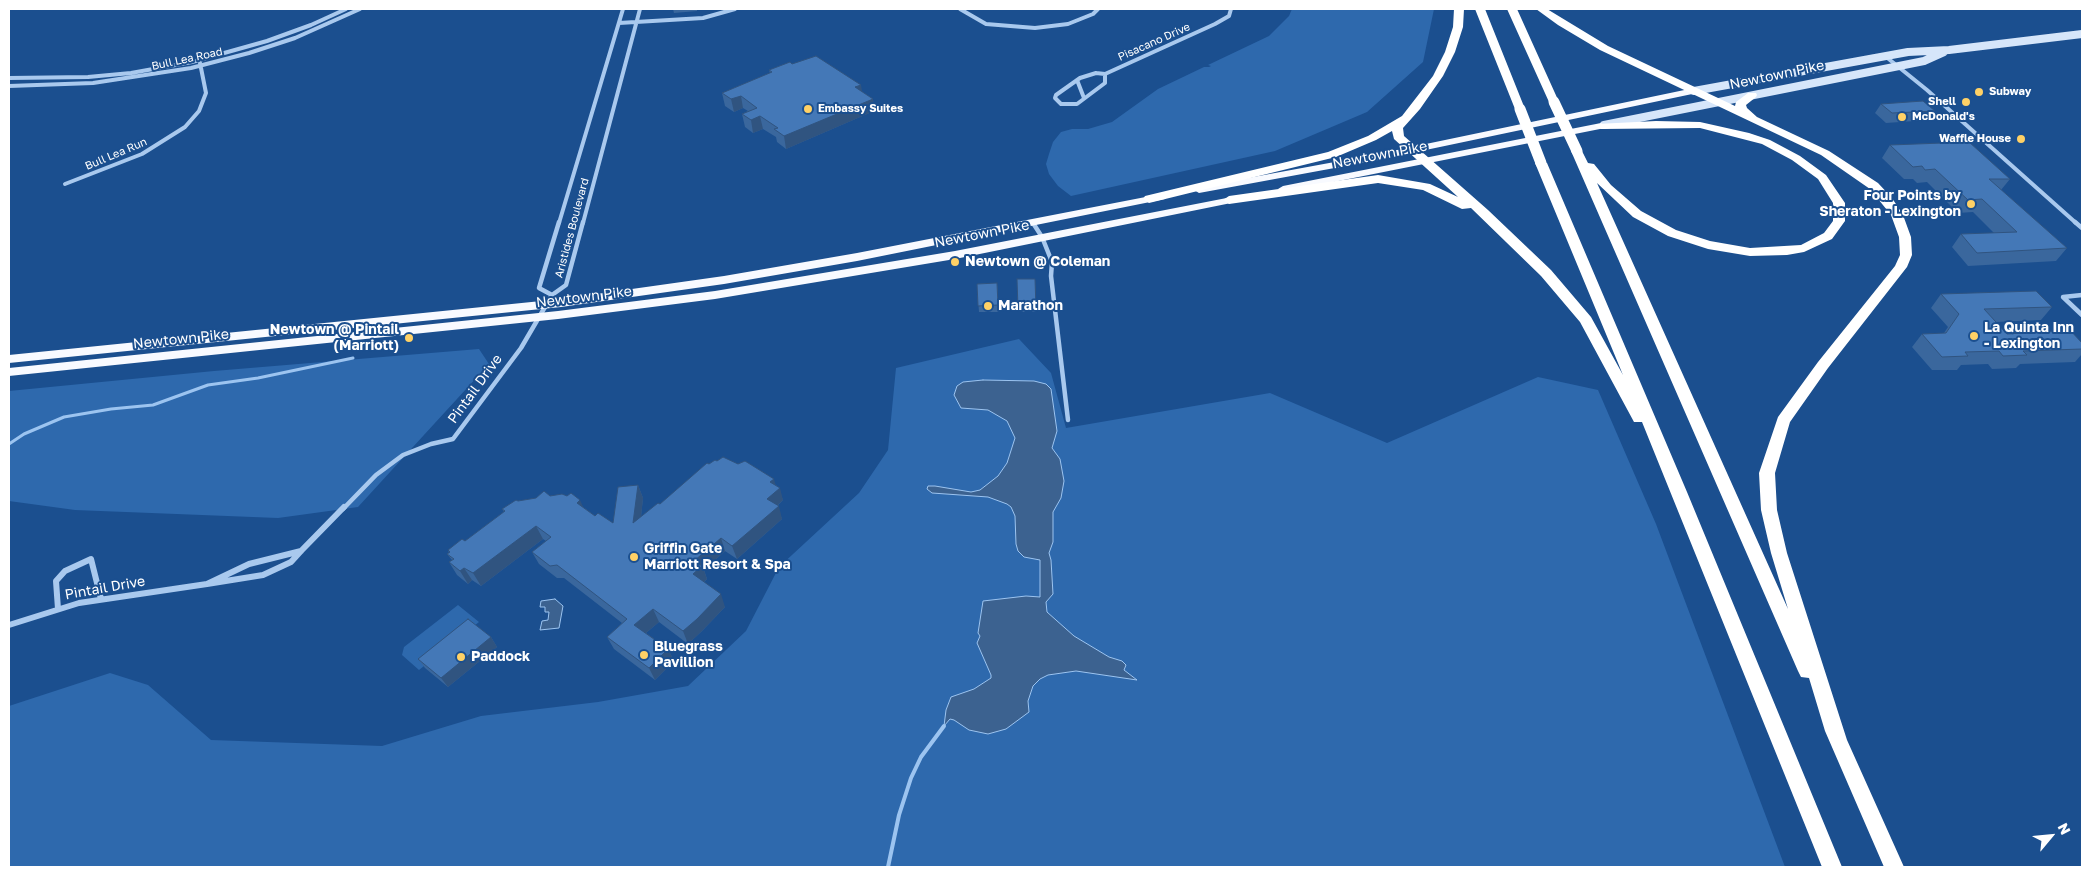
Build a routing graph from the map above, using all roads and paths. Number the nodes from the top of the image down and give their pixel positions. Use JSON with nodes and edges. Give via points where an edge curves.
{"nodes":[{"id":1,"x":346,"y":9,"type":"edge"},
{"id":2,"x":360,"y":9,"type":"edge"},
{"id":3,"x":623,"y":9,"type":"edge"},
{"id":4,"x":640,"y":9,"type":"edge"},
{"id":5,"x":735,"y":9,"type":"edge"},
{"id":6,"x":960,"y":9,"type":"edge"},
{"id":7,"x":1098,"y":9,"type":"edge"},
{"id":8,"x":1231,"y":9,"type":"edge"},
{"id":9,"x":1459,"y":9,"type":"edge"},
{"id":10,"x":1480,"y":9,"type":"edge"},
{"id":11,"x":1512,"y":9,"type":"edge"},
{"id":12,"x":1541,"y":9,"type":"edge"},
{"id":13,"x":637,"y":21,"type":"junction"},
{"id":14,"x":620,"y":22,"type":"junction"},
{"id":15,"x":2082,"y":34,"type":"edge"},
{"id":16,"x":1949,"y":50,"type":"junction"},
{"id":17,"x":1884,"y":56,"type":"junction"},
{"id":18,"x":199,"y":60,"type":"junction"},
{"id":19,"x":202,"y":66,"type":"junction"},
{"id":20,"x":1898,"y":66,"type":"junction"},
{"id":21,"x":1105,"y":74,"type":"junction"},
{"id":22,"x":9,"y":78,"type":"edge"},
{"id":23,"x":1077,"y":80,"type":"junction"},
{"id":24,"x":9,"y":86,"type":"edge"},
{"id":25,"x":1694,"y":91,"type":"junction"},
{"id":26,"x":1752,"y":95,"type":"junction"},
{"id":27,"x":1084,"y":98,"type":"junction"},
{"id":28,"x":1718,"y":102,"type":"junction"},
{"id":29,"x":1405,"y":118,"type":"junction"},
{"id":30,"x":1759,"y":121,"type":"junction"},
{"id":31,"x":1600,"y":126,"type":"junction"},
{"id":32,"x":1412,"y":150,"type":"junction"},
{"id":33,"x":1577,"y":151,"type":"junction"},
{"id":34,"x":1424,"y":161,"type":"junction"},
{"id":35,"x":65,"y":184,"type":"dead end"},
{"id":36,"x":1149,"y":199,"type":"junction"},
{"id":37,"x":1229,"y":200,"type":"junction"},
{"id":38,"x":1033,"y":223,"type":"junction"},
{"id":39,"x":2082,"y":228,"type":"edge"},
{"id":40,"x":1505,"y":234,"type":"junction"},
{"id":41,"x":1042,"y":237,"type":"junction"},
{"id":42,"x":2082,"y":295,"type":"edge"},
{"id":43,"x":549,"y":300,"type":"junction"},
{"id":44,"x":2082,"y":315,"type":"edge"},
{"id":45,"x":540,"y":317,"type":"junction"},
{"id":46,"x":9,"y":359,"type":"edge"},
{"id":47,"x":9,"y":372,"type":"edge"},
{"id":48,"x":1068,"y":420,"type":"dead end"},
{"id":49,"x":1679,"y":492,"type":"junction"},
{"id":50,"x":301,"y":551,"type":"junction"},
{"id":51,"x":207,"y":584,"type":"junction"},
{"id":52,"x":101,"y":599,"type":"junction"},
{"id":53,"x":58,"y":609,"type":"junction"},
{"id":54,"x":9,"y":625,"type":"edge"},
{"id":55,"x":1838,"y":740,"type":"junction"},
{"id":56,"x":1832,"y":867,"type":"edge"},
{"id":57,"x":1894,"y":867,"type":"edge"}],
"edges":[{"from":1,"to":18,"type":"street","name":"Bull Lea Road","via":[[289,34]]},
{"from":2,"to":19,"type":"street","name":"Bull Lea Road","via":[[295,38]]},
{"from":3,"to":14,"type":"street","name":"Aristides Boulevard"},
{"from":4,"to":13,"type":"street","name":"Aristides Boulevard"},
{"from":5,"to":13,"type":"street","via":[[696,19]]},
{"from":6,"to":7,"type":"street","via":[[986,24],[1035,28],[1068,24]]},
{"from":8,"to":21,"type":"street","name":"Pisacano Drive","via":[[1229,16],[1215,24]]},
{"from":9,"to":29,"type":"highway","via":[[1458,27],[1450,52],[1438,76]]},
{"from":10,"to":49,"type":"highway","bridge":true},
{"from":11,"to":33,"type":"highway","bridge":true},
{"from":12,"to":25,"type":"highway","via":[[1582,37]]},
{"from":13,"to":14,"type":"street"},
{"from":13,"to":43,"type":"street","name":"Aristides Boulevard","via":[[566,285]]},
{"from":14,"to":43,"type":"street","name":"Aristides Boulevard","via":[[539,288]]},
{"from":15,"to":16,"type":"main road","name":"Newtown Pike"},
{"from":16,"to":17,"type":"main road","name":"Newtown Pike"},
{"from":16,"to":20,"type":"main road","name":"Newtown Pike","via":[[1924,61]]},
{"from":17,"to":20,"type":"street"},
{"from":17,"to":25,"type":"main road","name":"Newtown Pike"},
{"from":18,"to":19,"type":"street","name":"Bull Lea Run"},
{"from":18,"to":22,"type":"street","name":"Bull Lea Road","via":[[111,75]]},
{"from":19,"to":24,"type":"street","name":"Bull Lea Road","via":[[111,82]]},
{"from":19,"to":35,"type":"street","name":"Bull Lea Run","via":[[206,92],[199,111],[185,127],[142,154]]},
{"from":20,"to":26,"type":"main road","name":"Newtown Pike"},
{"from":20,"to":39,"type":"street"},
{"from":21,"to":23,"type":"street","via":[[1086,75]]},
{"from":21,"to":27,"type":"street","via":[[1105,83]]},
{"from":23,"to":27,"type":"street"},
{"from":23,"to":27,"type":"street","via":[[1055,98],[1061,104],[1072,105]]},
{"from":25,"to":28,"type":"highway"},
{"from":25,"to":32,"type":"highway","name":"Newtown Pike"},
{"from":26,"to":28,"type":"main road","name":"Newtown Pike"},
{"from":26,"to":30,"type":"highway","via":[[1741,102],[1741,107]]},
{"from":28,"to":30,"type":"highway"},
{"from":28,"to":31,"type":"main road","name":"Newtown Pike"},
{"from":29,"to":32,"type":"highway","via":[[1396,132]]},
{"from":29,"to":36,"type":"highway","via":[[1372,138],[1332,155]]},
{"from":30,"to":55,"type":"highway","via":[[1826,153],[1874,186],[1897,215],[1905,237],[1906,254],[1901,267],[1822,365],[1783,421],[1767,473],[1769,510],[1779,553]]},
{"from":31,"to":33,"type":"highway","via":[[1700,125],[1766,142],[1822,177],[1839,203],[1838,221],[1828,236],[1787,251],[1750,252],[1708,245],[1672,233],[1637,214],[1607,188]]},
{"from":31,"to":34,"type":"highway","name":"Newtown Pike"},
{"from":32,"to":34,"type":"highway"},
{"from":32,"to":36,"type":"highway","name":"Newtown Pike"},
{"from":33,"to":55,"type":"highway"},
{"from":34,"to":37,"type":"highway","name":"Newtown Pike"},
{"from":34,"to":40,"type":"highway"},
{"from":36,"to":38,"type":"highway","name":"Newtown Pike"},
{"from":37,"to":40,"type":"highway","via":[[1378,179],[1412,183],[1440,192],[1464,205]]},
{"from":37,"to":41,"type":"highway","name":"Newtown Pike"},
{"from":38,"to":41,"type":"street"},
{"from":38,"to":43,"type":"highway","name":"Newtown Pike","via":[[724,280]]},
{"from":40,"to":49,"type":"highway","via":[[1546,273],[1586,320]]},
{"from":41,"to":45,"type":"highway","name":"Newtown Pike","via":[[734,292]]},
{"from":41,"to":48,"type":"street","via":[[1052,262]]},
{"from":42,"to":44,"type":"street","via":[[2063,297]]},
{"from":43,"to":45,"type":"street","name":"Pintail Drive"},
{"from":43,"to":46,"type":"highway","name":"Newtown Pike"},
{"from":45,"to":47,"type":"highway","name":"Newtown Pike"},
{"from":45,"to":50,"type":"street","name":"Pintail Drive","via":[[521,348],[453,439],[403,455],[376,474]]},
{"from":49,"to":56,"type":"highway"},
{"from":50,"to":51,"type":"street","name":"Pintail Drive","via":[[249,564]]},
{"from":50,"to":51,"type":"street","name":"Pintail Drive","via":[[291,562],[263,575]]},
{"from":51,"to":52,"type":"street","name":"Pintail Drive"},
{"from":52,"to":53,"type":"street","name":"Pintail Drive"},
{"from":52,"to":53,"type":"street","via":[[91,559],[65,571],[56,581]]},
{"from":53,"to":54,"type":"street","name":"Pintail Drive"},
{"from":55,"to":57,"type":"highway"}]}
